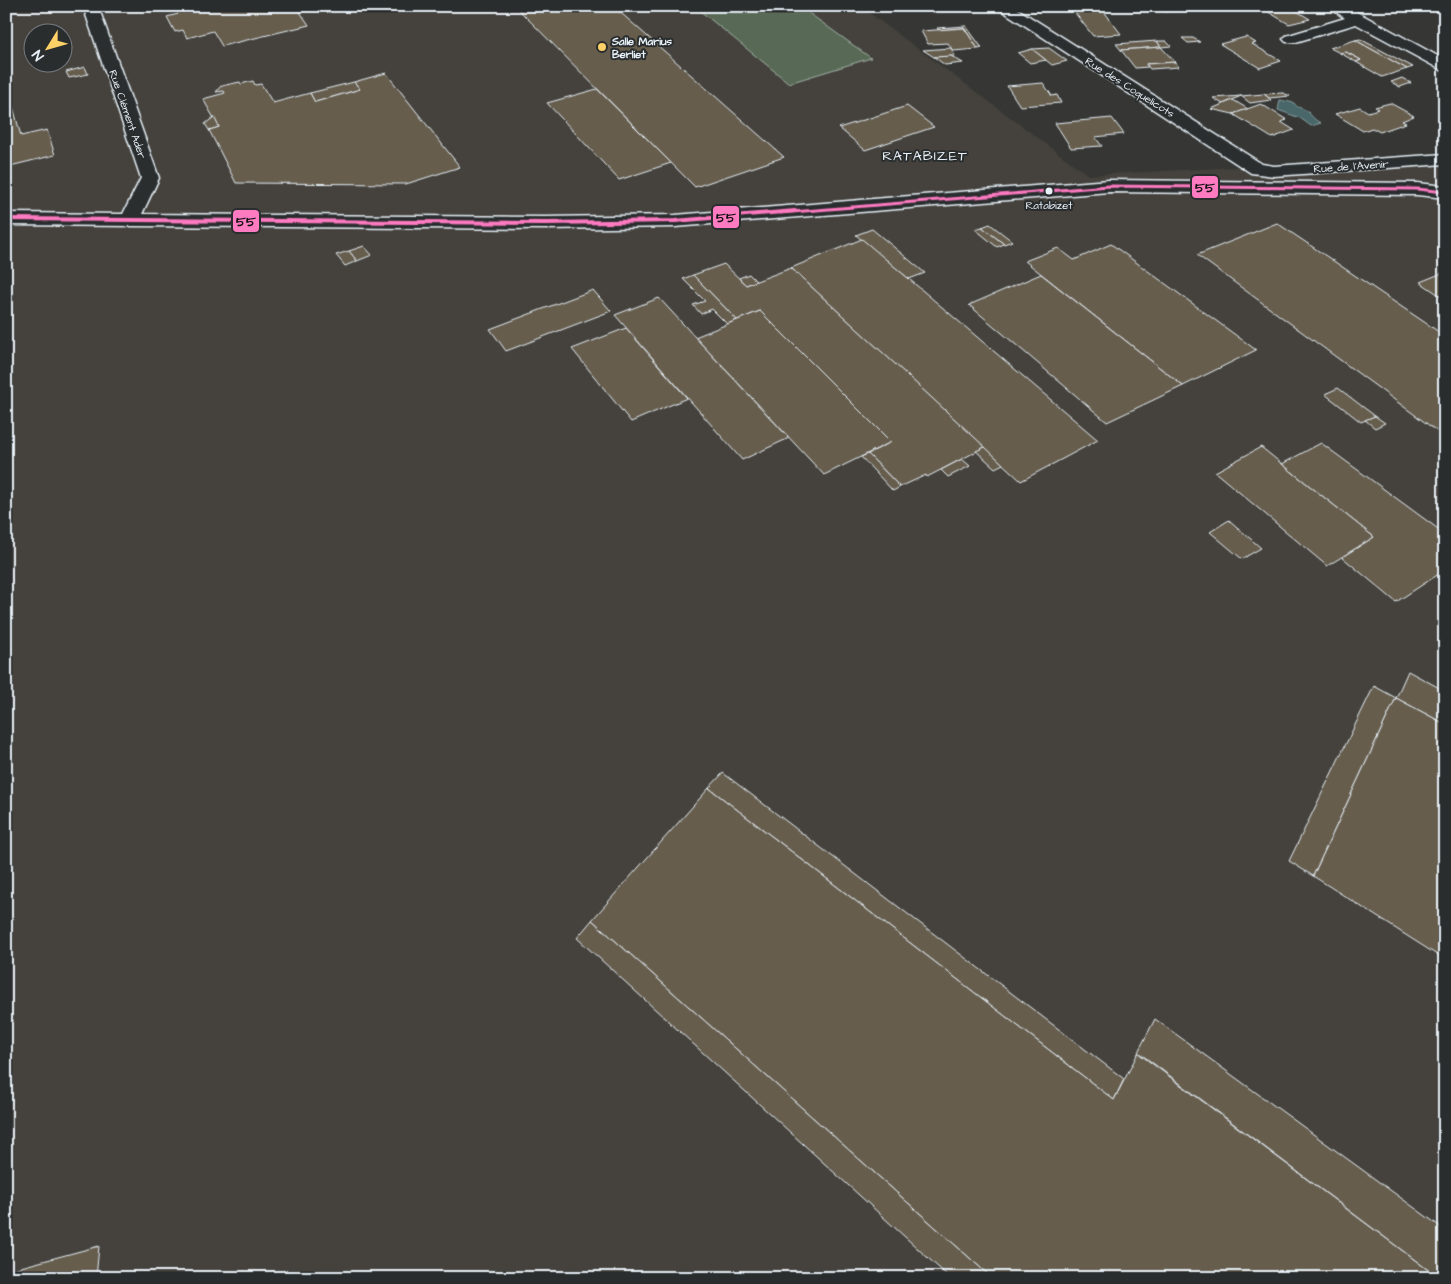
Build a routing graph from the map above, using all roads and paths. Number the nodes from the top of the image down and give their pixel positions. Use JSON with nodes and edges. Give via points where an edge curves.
{"nodes":[{"id":1,"x":90,"y":6,"type":"edge"},
{"id":2,"x":1002,"y":6,"type":"edge"},
{"id":3,"x":1334,"y":6,"type":"edge"},
{"id":4,"x":1358,"y":20,"type":"junction"},
{"id":5,"x":1291,"y":39,"type":"dead end"},
{"id":6,"x":1445,"y":67,"type":"edge"},
{"id":7,"x":1445,"y":159,"type":"edge"},
{"id":8,"x":1257,"y":169,"type":"joint"},
{"id":9,"x":1445,"y":192,"type":"edge"},
{"id":10,"x":6,"y":219,"type":"edge"},
{"id":11,"x":130,"y":220,"type":"junction"}],
"edges":[{"from":1,"to":11,"type":"street","name":"Rue Clément Ader","via":[[150,178]]},
{"from":2,"to":8,"type":"street","name":"Rue des Coquelicots"},
{"from":3,"to":4,"type":"street"},
{"from":4,"to":5,"type":"street"},
{"from":4,"to":6,"type":"street"},
{"from":7,"to":8,"type":"street","name":"Rue de l'Avenir","via":[[1274,172]]},
{"from":9,"to":11,"type":"street","name":"Rue de l'Avenir","via":[[1109,186],[675,221]]},
{"from":10,"to":11,"type":"street","name":"Rue de l'Avenir"}]}
